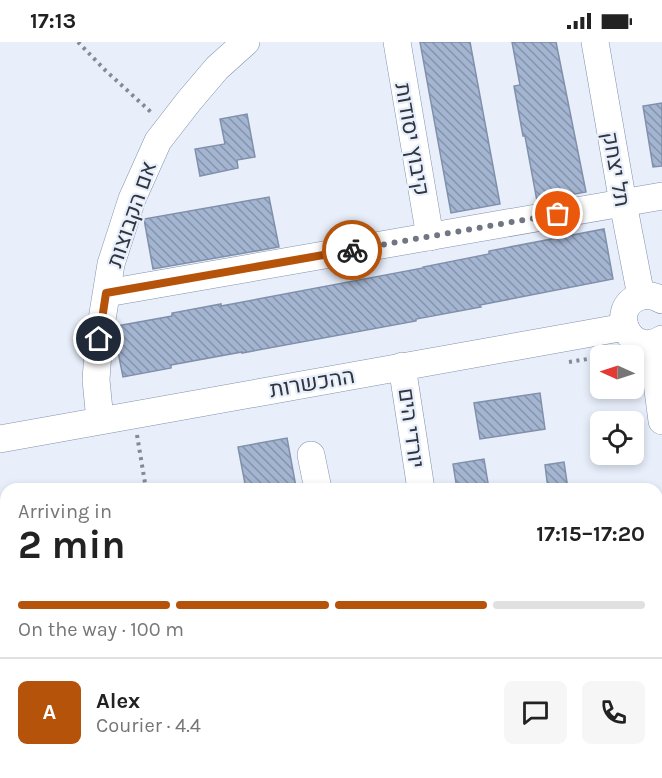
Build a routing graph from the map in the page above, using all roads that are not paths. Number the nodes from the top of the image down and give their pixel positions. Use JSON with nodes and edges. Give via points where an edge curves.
{"nodes":[{"id":1,"x":246,"y":42,"type":"edge"},
{"id":2,"x":397,"y":42,"type":"edge"},
{"id":3,"x":595,"y":42,"type":"edge"},
{"id":4,"x":662,"y":196,"type":"edge"},
{"id":5,"x":622,"y":203,"type":"junction"},
{"id":6,"x":430,"y":237,"type":"junction"},
{"id":7,"x":106,"y":293,"type":"junction"},
{"id":8,"x":652,"y":298,"type":"edge"},
{"id":9,"x":625,"y":327,"type":"junction"},
{"id":10,"x":657,"y":342,"type":"edge"},
{"id":11,"x":402,"y":366,"type":"junction"},
{"id":12,"x":100,"y":420,"type":"junction"},
{"id":13,"x":662,"y":421,"type":"edge"},
{"id":14,"x":0,"y":439,"type":"edge"},
{"id":15,"x":311,"y":455,"type":"dead end"},
{"id":16,"x":317,"y":483,"type":"edge"},
{"id":17,"x":420,"y":483,"type":"edge"}],
"edges":[{"from":1,"to":7,"type":"street","name":"אם הקבוצות","via":[[217,68],[158,141],[132,199]]},
{"from":2,"to":6,"type":"street","name":"קיבוץ יסודות"},
{"from":3,"to":5,"type":"street","name":"תל יצחק"},
{"from":4,"to":5,"type":"street"},
{"from":5,"to":6,"type":"street"},
{"from":5,"to":8,"type":"street","name":"תל יצחק"},
{"from":6,"to":7,"type":"street"},
{"from":7,"to":12,"type":"street","name":"אם הקבוצות","via":[[96,380]]},
{"from":8,"to":9,"type":"street","via":[[636,298],[628,306]]},
{"from":9,"to":10,"type":"street","via":[[634,340]]},
{"from":9,"to":11,"type":"street","name":"ההכשרות"},
{"from":10,"to":13,"type":"street"},
{"from":11,"to":12,"type":"street","name":"ההכשרות"},
{"from":11,"to":17,"type":"street","name":"יורדי הים"},
{"from":12,"to":14,"type":"street","name":"ההכשרות"},
{"from":15,"to":16,"type":"street"}]}
